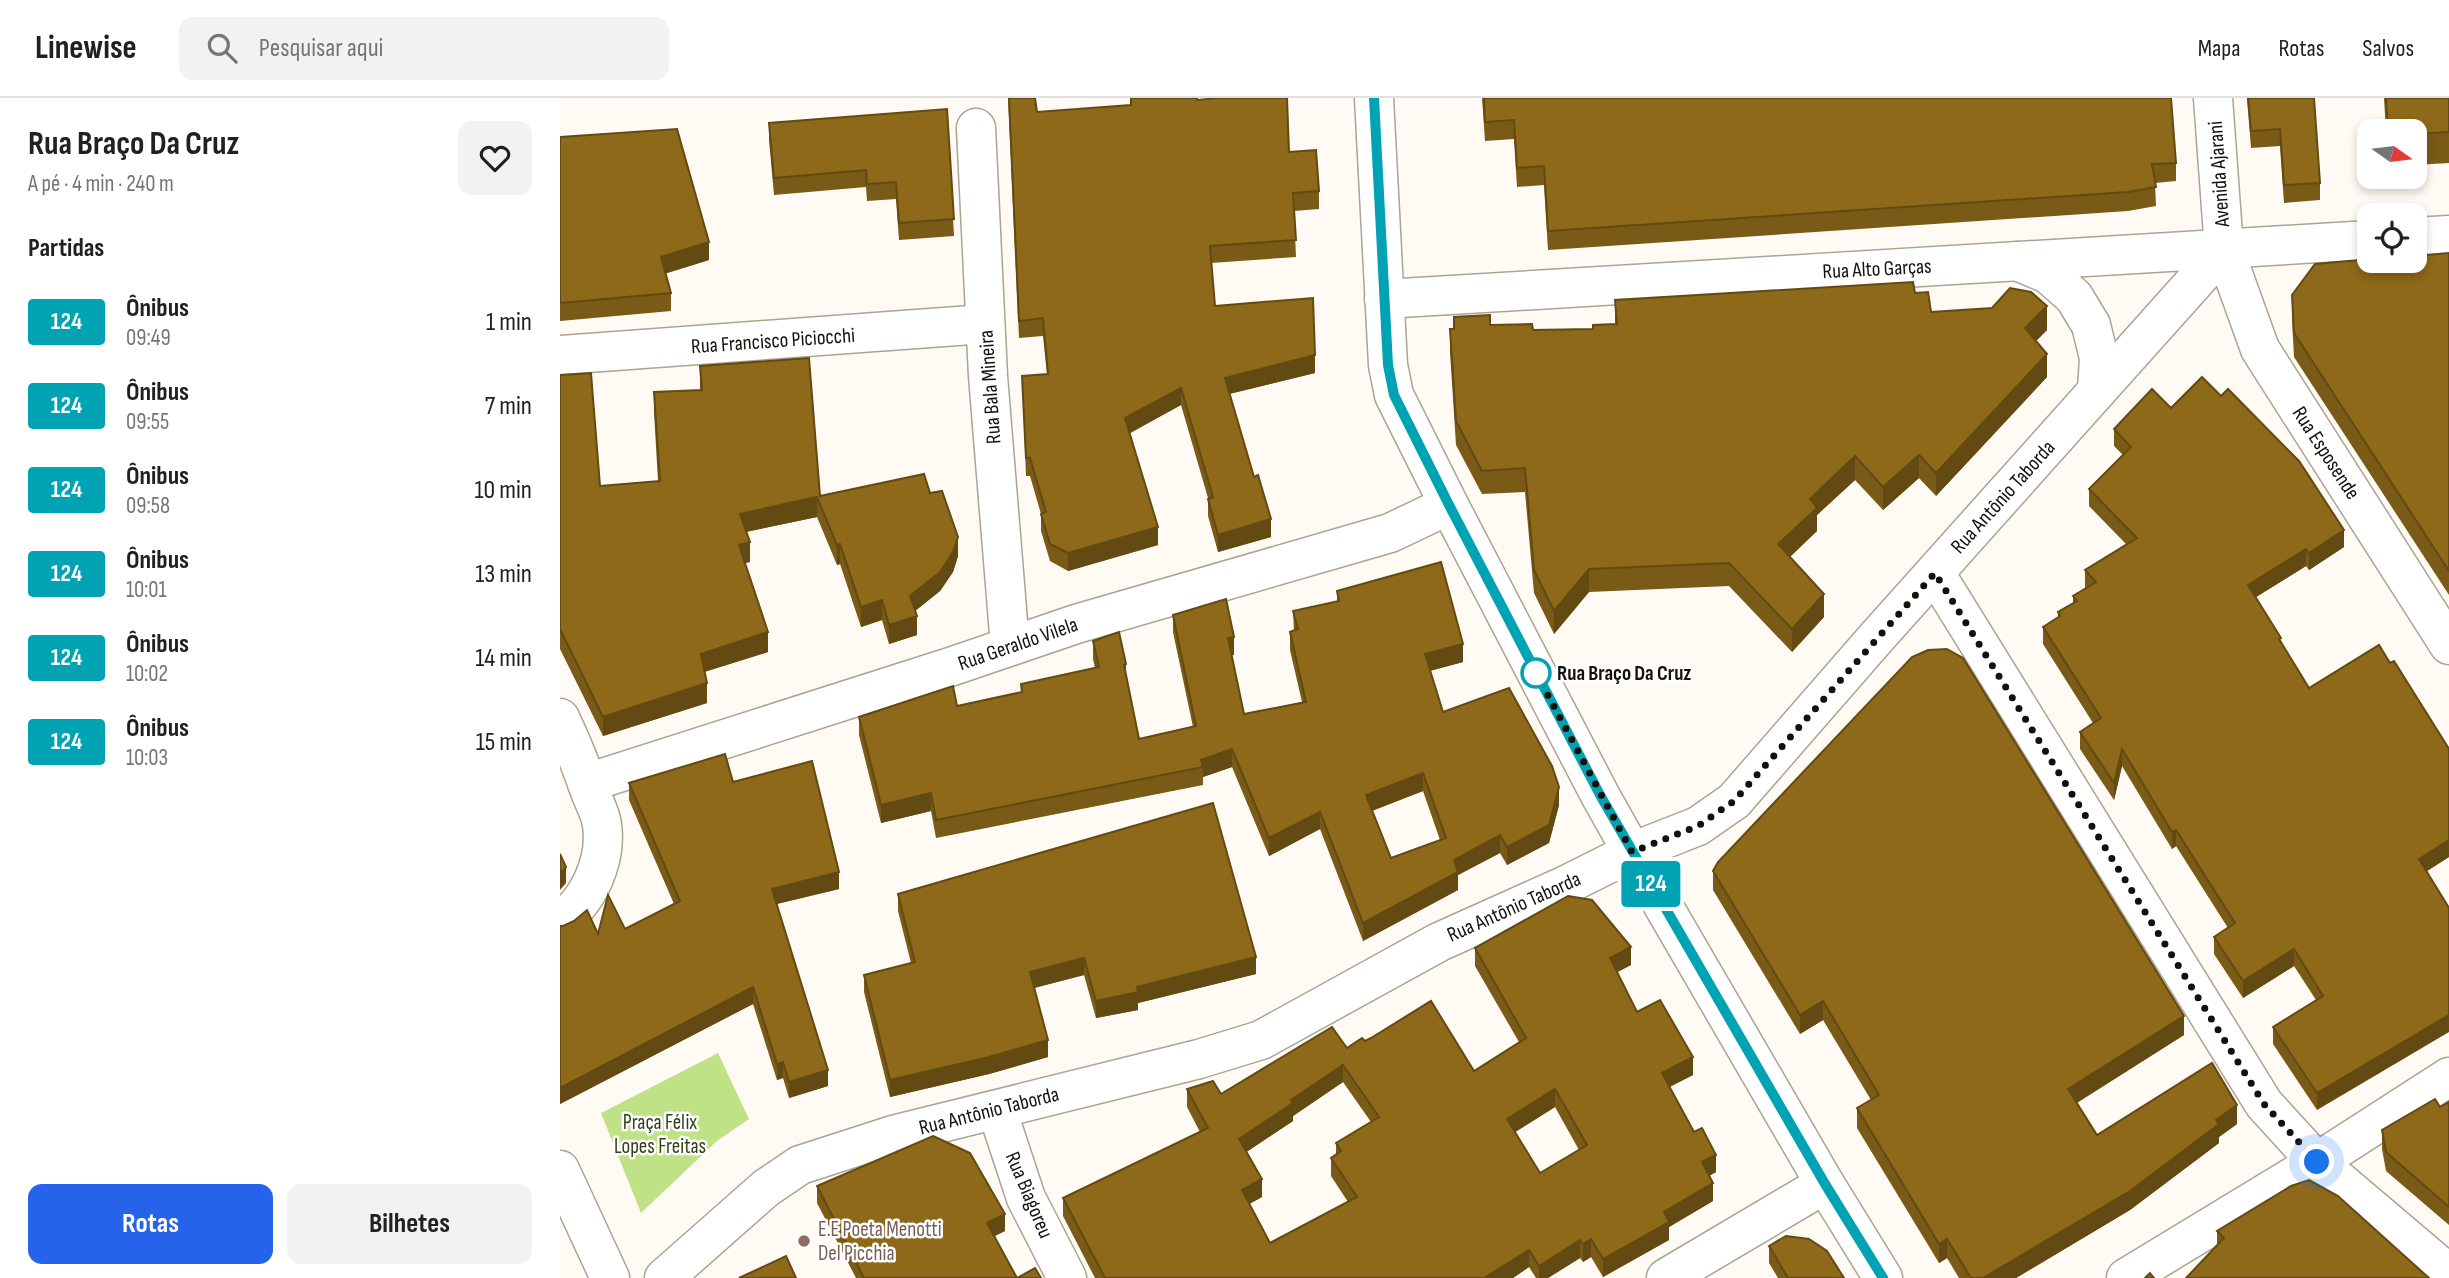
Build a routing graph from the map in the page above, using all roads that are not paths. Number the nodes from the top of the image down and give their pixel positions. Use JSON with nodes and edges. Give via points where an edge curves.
{"nodes":[{"id":1,"x":1374,"y":98,"type":"edge"},
{"id":2,"x":2213,"y":98,"type":"edge"},
{"id":3,"x":976,"y":128,"type":"dead end"},
{"id":4,"x":2449,"y":235,"type":"edge"},
{"id":5,"x":2427,"y":236,"type":"edge"},
{"id":6,"x":2357,"y":241,"type":"edge"},
{"id":7,"x":2224,"y":249,"type":"junction"},
{"id":8,"x":2017,"y":261,"type":"junction"},
{"id":9,"x":1384,"y":299,"type":"junction"},
{"id":10,"x":985,"y":324,"type":"junction"},
{"id":11,"x":560,"y":355,"type":"edge"},
{"id":12,"x":2097,"y":391,"type":"junction"},
{"id":13,"x":1449,"y":505,"type":"junction"},
{"id":14,"x":1935,"y":573,"type":"junction"},
{"id":15,"x":2449,"y":645,"type":"edge"},
{"id":16,"x":1010,"y":646,"type":"junction"},
{"id":17,"x":560,"y":718,"type":"edge"},
{"id":18,"x":587,"y":783,"type":"junction"},
{"id":19,"x":1632,"y":852,"type":"junction"},
{"id":20,"x":560,"y":921,"type":"edge"},
{"id":21,"x":2449,"y":1077,"type":"edge"},
{"id":22,"x":997,"y":1110,"type":"junction"},
{"id":23,"x":2317,"y":1162,"type":"junction"},
{"id":24,"x":560,"y":1170,"type":"edge"},
{"id":25,"x":1825,"y":1184,"type":"junction"},
{"id":26,"x":2449,"y":1274,"type":"edge"},
{"id":27,"x":610,"y":1278,"type":"edge"},
{"id":28,"x":664,"y":1278,"type":"edge"},
{"id":29,"x":1067,"y":1278,"type":"edge"},
{"id":30,"x":1666,"y":1278,"type":"edge"},
{"id":31,"x":1883,"y":1278,"type":"edge"},
{"id":32,"x":2126,"y":1278,"type":"edge"}],
"edges":[{"from":1,"to":9,"type":"street"},
{"from":2,"to":7,"type":"street","name":"Avenida Ajarani"},
{"from":3,"to":10,"type":"street","name":"Rua Bala Mineira"},
{"from":4,"to":5,"type":"street"},
{"from":6,"to":7,"type":"street","name":"Rua Alto Garças"},
{"from":7,"to":8,"type":"street","name":"Rua Alto Garças"},
{"from":7,"to":12,"type":"street","name":"Rua Antônio Taborda"},
{"from":7,"to":15,"type":"street","name":"Rua Esposende","via":[[2260,349]]},
{"from":8,"to":9,"type":"street","name":"Rua Alto Garças"},
{"from":8,"to":12,"type":"street","via":[[2049,274],[2074,297],[2091,325],[2099,358]]},
{"from":9,"to":13,"type":"street","via":[[1394,395]]},
{"from":10,"to":11,"type":"street","name":"Rua Francisco Piciocchi"},
{"from":10,"to":16,"type":"street","name":"Rua Bala Mineira"},
{"from":12,"to":14,"type":"street","name":"Rua Antônio Taborda"},
{"from":13,"to":16,"type":"street","name":"Rua Geraldo Vilela","via":[[1390,533]]},
{"from":13,"to":19,"type":"street"},
{"from":14,"to":19,"type":"street","name":"Rua Antônio Taborda","via":[[1734,801],[1698,826]]},
{"from":14,"to":23,"type":"street","via":[[2264,1104]]},
{"from":16,"to":18,"type":"street","name":"Rua Geraldo Vilela"},
{"from":17,"to":18,"type":"street"},
{"from":18,"to":20,"type":"street","via":[[602,823],[603,852],[583,897]]},
{"from":19,"to":22,"type":"street","name":"Rua Antônio Taborda","via":[[1439,942],[1261,1040]]},
{"from":19,"to":25,"type":"street"},
{"from":21,"to":23,"type":"street"},
{"from":22,"to":28,"type":"street","name":"Rua Antônio Taborda","via":[[893,1135],[800,1165],[766,1188]]},
{"from":22,"to":29,"type":"street","name":"Rua Biagoreu","via":[[1026,1198]]},
{"from":23,"to":26,"type":"street"},
{"from":23,"to":32,"type":"street"},
{"from":24,"to":27,"type":"street"},
{"from":25,"to":30,"type":"street"},
{"from":25,"to":31,"type":"street"}]}
